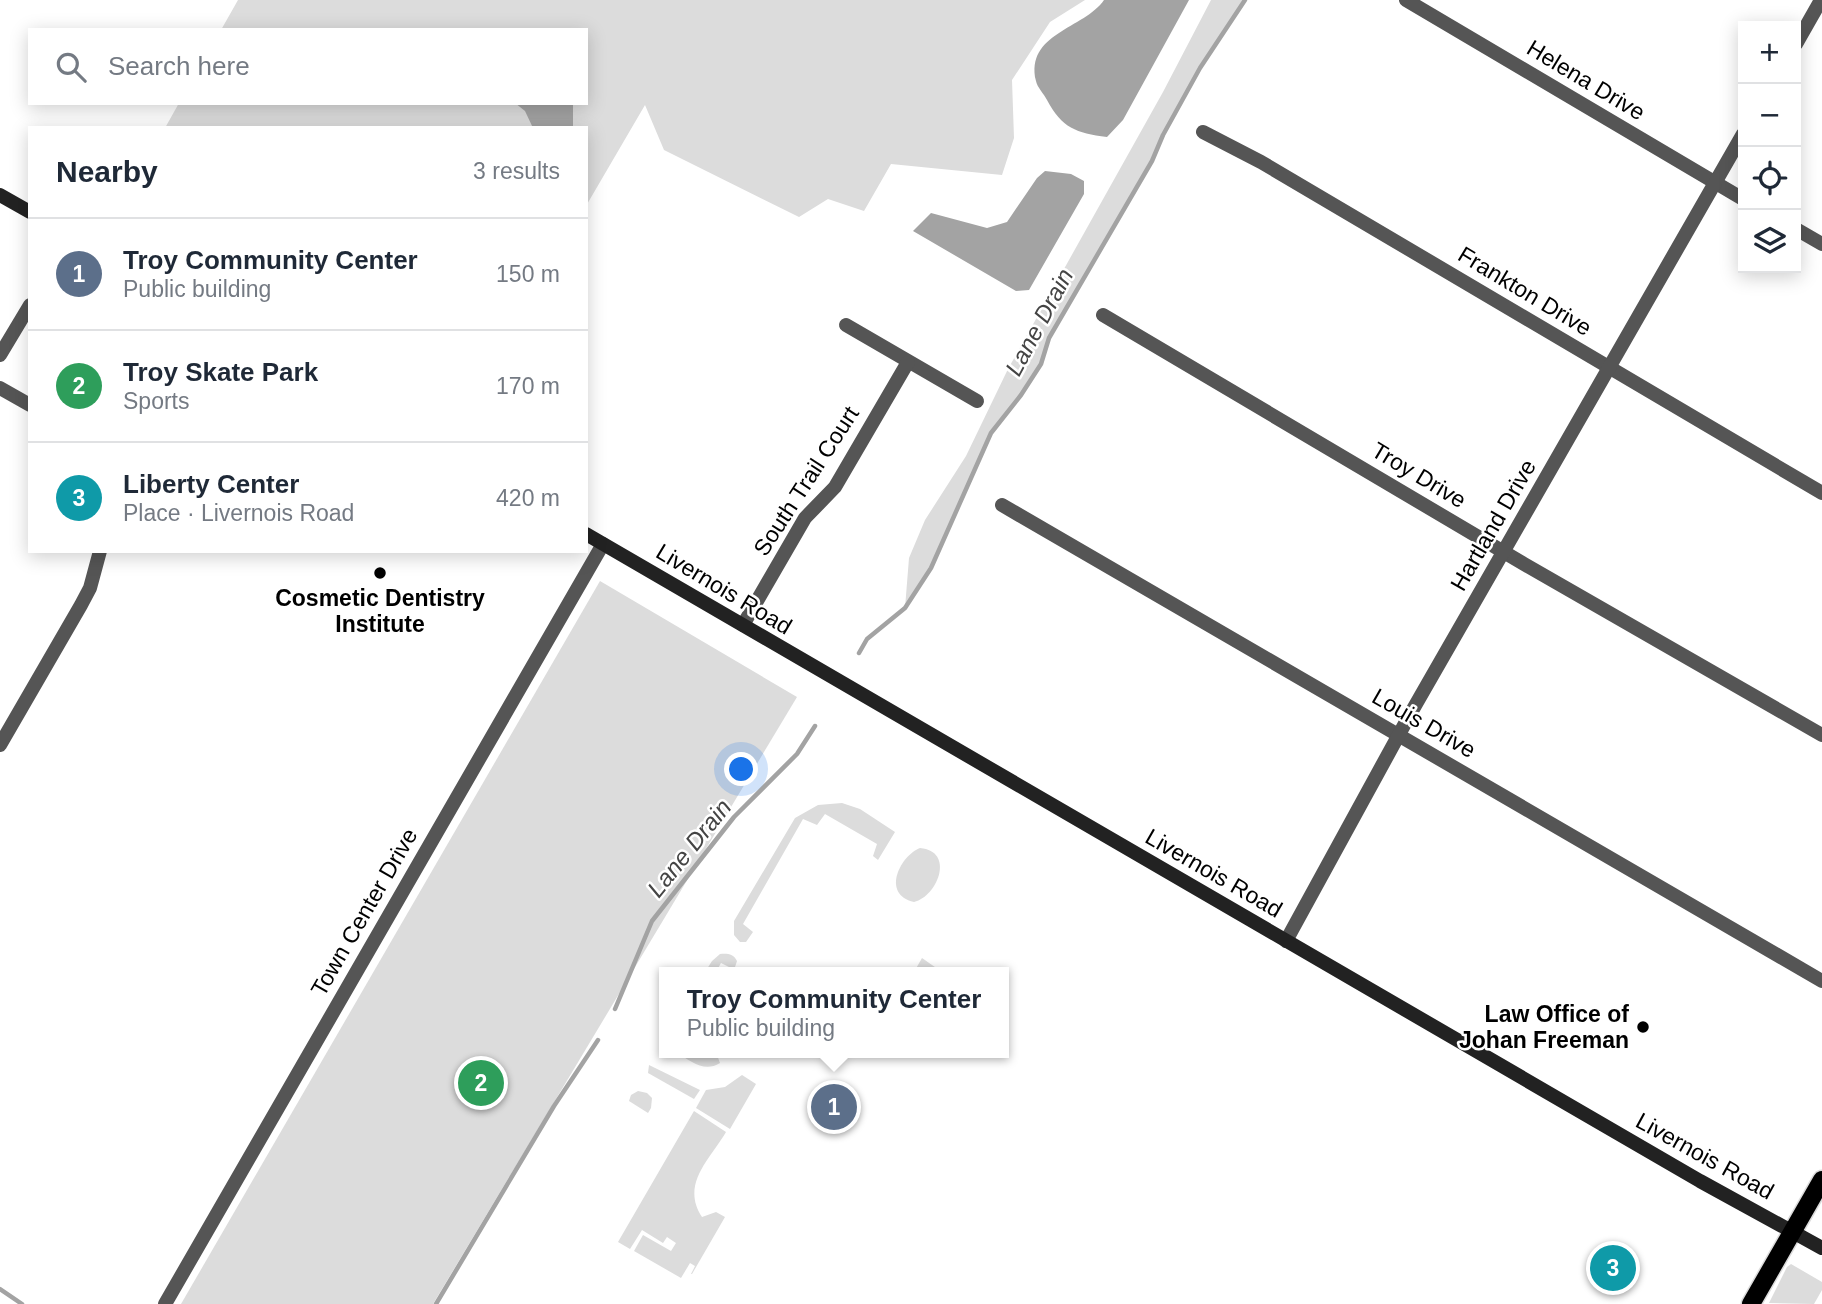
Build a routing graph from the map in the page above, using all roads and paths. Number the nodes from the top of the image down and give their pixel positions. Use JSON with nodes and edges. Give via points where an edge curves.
{"nodes":[{"id":1,"x":1406,"y":0,"type":"edge"},
{"id":2,"x":1821,"y":0,"type":"edge"},
{"id":3,"x":1801,"y":35,"type":"edge"},
{"id":4,"x":1203,"y":132,"type":"dead end"},
{"id":5,"x":1738,"y":143,"type":"edge"},
{"id":6,"x":1715,"y":183,"type":"junction"},
{"id":7,"x":0,"y":195,"type":"edge"},
{"id":8,"x":1738,"y":196,"type":"edge"},
{"id":9,"x":28,"y":211,"type":"edge"},
{"id":10,"x":1801,"y":232,"type":"edge"},
{"id":11,"x":1822,"y":244,"type":"edge"},
{"id":12,"x":28,"y":308,"type":"edge"},
{"id":13,"x":1103,"y":315,"type":"dead end"},
{"id":14,"x":846,"y":325,"type":"dead end"},
{"id":15,"x":0,"y":355,"type":"edge"},
{"id":16,"x":908,"y":362,"type":"junction"},
{"id":17,"x":1609,"y":368,"type":"junction"},
{"id":18,"x":0,"y":388,"type":"edge"},
{"id":19,"x":977,"y":401,"type":"dead end"},
{"id":20,"x":28,"y":404,"type":"edge"},
{"id":21,"x":1822,"y":493,"type":"edge"},
{"id":22,"x":1002,"y":505,"type":"dead end"},
{"id":23,"x":588,"y":535,"type":"edge"},
{"id":24,"x":603,"y":544,"type":"junction"},
{"id":25,"x":1504,"y":552,"type":"junction"},
{"id":26,"x":99,"y":553,"type":"edge"},
{"id":27,"x":743,"y":625,"type":"junction"},
{"id":28,"x":1399,"y":734,"type":"junction"},
{"id":29,"x":1822,"y":735,"type":"edge"},
{"id":30,"x":0,"y":745,"type":"edge"},
{"id":31,"x":1286,"y":941,"type":"junction"},
{"id":32,"x":1822,"y":981,"type":"edge"},
{"id":33,"x":1822,"y":1180,"type":"edge"},
{"id":34,"x":1793,"y":1231,"type":"junction"},
{"id":35,"x":1822,"y":1248,"type":"edge"},
{"id":36,"x":165,"y":1304,"type":"edge"},
{"id":37,"x":1751,"y":1304,"type":"edge"}],
"edges":[{"from":1,"to":6,"type":"street","name":"Helena Drive"},
{"from":2,"to":3,"type":"street"},
{"from":4,"to":17,"type":"street","name":"Frankton Drive"},
{"from":5,"to":6,"type":"street","name":"Hartland Drive"},
{"from":6,"to":8,"type":"street","name":"Helena Drive"},
{"from":6,"to":17,"type":"street","name":"Hartland Drive"},
{"from":7,"to":9,"type":"main road"},
{"from":10,"to":11,"type":"street"},
{"from":12,"to":15,"type":"street"},
{"from":13,"to":25,"type":"street","name":"Troy Drive"},
{"from":14,"to":16,"type":"street"},
{"from":16,"to":19,"type":"street"},
{"from":16,"to":27,"type":"street","name":"South Trail Court","via":[[835,487],[805,518]]},
{"from":17,"to":21,"type":"street","name":"Frankton Drive"},
{"from":17,"to":25,"type":"street","name":"Hartland Drive"},
{"from":18,"to":20,"type":"street"},
{"from":22,"to":28,"type":"street","name":"Louis Drive"},
{"from":23,"to":24,"type":"main road","name":"Livernois Road"},
{"from":24,"to":27,"type":"main road","name":"Livernois Road"},
{"from":24,"to":36,"type":"street","name":"Town Center Drive"},
{"from":25,"to":28,"type":"street","name":"Hartland Drive"},
{"from":25,"to":29,"type":"street","name":"Troy Drive"},
{"from":26,"to":30,"type":"street","via":[[81,605]]},
{"from":27,"to":31,"type":"main road","name":"Livernois Road"},
{"from":28,"to":31,"type":"street","name":"Hartland Drive"},
{"from":28,"to":32,"type":"street","name":"Louis Drive"},
{"from":31,"to":34,"type":"main road","name":"Livernois Road"},
{"from":33,"to":34,"type":"main road"},
{"from":34,"to":35,"type":"main road","name":"Livernois Road"},
{"from":34,"to":37,"type":"main road"}]}
